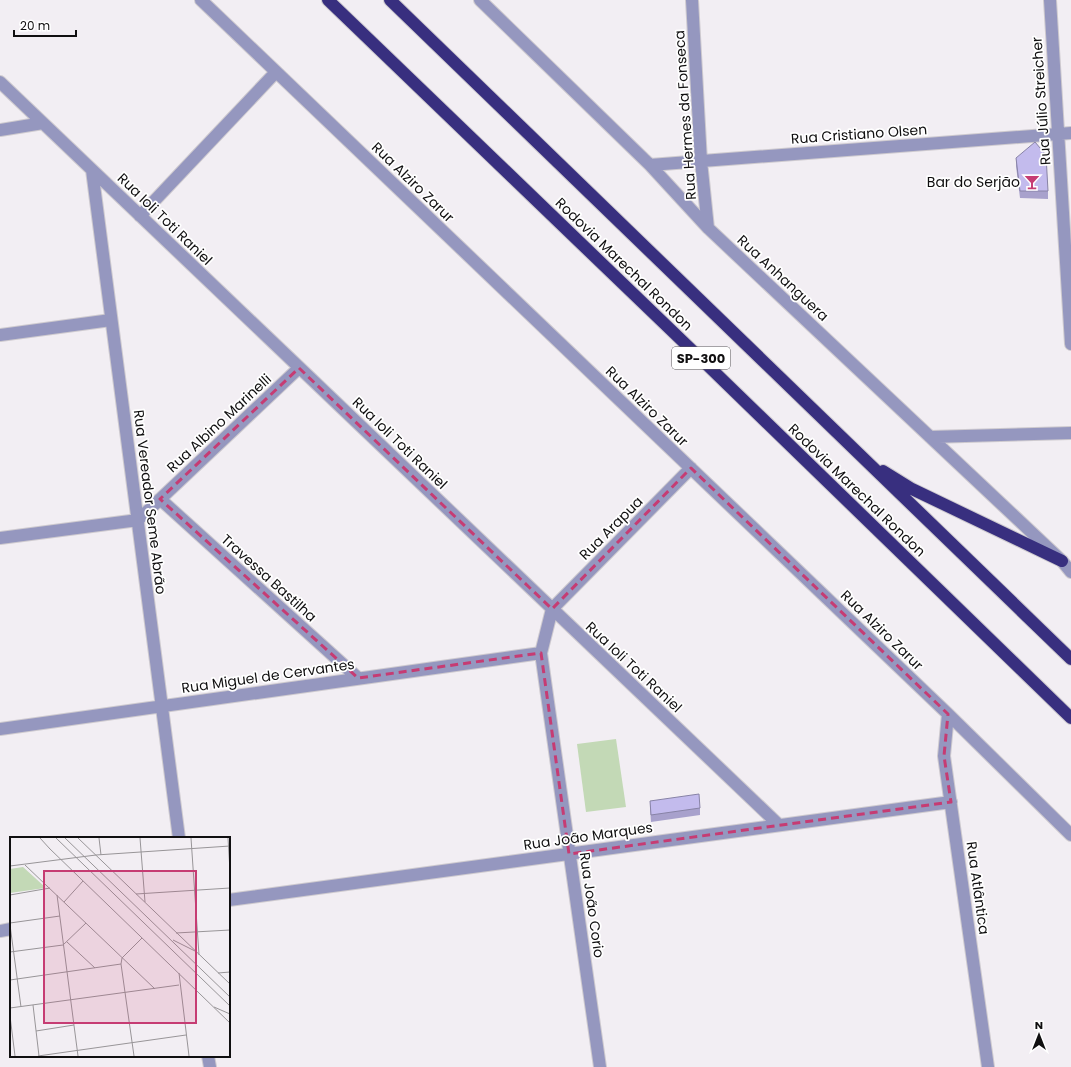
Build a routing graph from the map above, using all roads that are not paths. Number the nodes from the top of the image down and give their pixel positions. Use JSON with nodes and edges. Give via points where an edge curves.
{"nodes":[{"id":1,"x":201,"y":0,"type":"edge"},
{"id":2,"x":328,"y":0,"type":"edge"},
{"id":3,"x":390,"y":0,"type":"edge"},
{"id":4,"x":480,"y":0,"type":"edge"},
{"id":5,"x":692,"y":0,"type":"edge"},
{"id":6,"x":1050,"y":0,"type":"edge"},
{"id":7,"x":276,"y":72,"type":"junction"},
{"id":8,"x":0,"y":82,"type":"edge"},
{"id":9,"x":42,"y":123,"type":"junction"},
{"id":10,"x":0,"y":130,"type":"edge"},
{"id":11,"x":1071,"y":133,"type":"edge"},
{"id":12,"x":1058,"y":134,"type":"junction"},
{"id":13,"x":701,"y":161,"type":"junction"},
{"id":14,"x":650,"y":165,"type":"junction"},
{"id":15,"x":92,"y":170,"type":"junction"},
{"id":16,"x":140,"y":216,"type":"junction"},
{"id":17,"x":708,"y":228,"type":"junction"},
{"id":18,"x":111,"y":320,"type":"junction"},
{"id":19,"x":0,"y":335,"type":"edge"},
{"id":20,"x":1071,"y":344,"type":"edge"},
{"id":21,"x":299,"y":368,"type":"junction"},
{"id":22,"x":1071,"y":432,"type":"edge"},
{"id":23,"x":930,"y":437,"type":"junction"},
{"id":24,"x":864,"y":459,"type":"junction"},
{"id":25,"x":691,"y":468,"type":"junction"},
{"id":26,"x":160,"y":499,"type":"junction"},
{"id":27,"x":138,"y":520,"type":"junction"},
{"id":28,"x":0,"y":538,"type":"edge"},
{"id":29,"x":1062,"y":562,"type":"junction"},
{"id":30,"x":1071,"y":572,"type":"edge"},
{"id":31,"x":552,"y":609,"type":"junction"},
{"id":32,"x":541,"y":653,"type":"junction"},
{"id":33,"x":1071,"y":659,"type":"edge"},
{"id":34,"x":358,"y":678,"type":"junction"},
{"id":35,"x":162,"y":706,"type":"junction"},
{"id":36,"x":948,"y":714,"type":"junction"},
{"id":37,"x":1071,"y":718,"type":"edge"},
{"id":38,"x":0,"y":729,"type":"edge"},
{"id":39,"x":951,"y":802,"type":"junction"},
{"id":40,"x":779,"y":825,"type":"junction"},
{"id":41,"x":1071,"y":836,"type":"edge"},
{"id":42,"x":179,"y":837,"type":"edge"},
{"id":43,"x":570,"y":854,"type":"junction"},
{"id":44,"x":230,"y":900,"type":"edge"},
{"id":45,"x":10,"y":929,"type":"edge"},
{"id":46,"x":0,"y":931,"type":"edge"},
{"id":47,"x":208,"y":1057,"type":"edge"},
{"id":48,"x":210,"y":1067,"type":"edge"},
{"id":49,"x":600,"y":1067,"type":"edge"},
{"id":50,"x":988,"y":1067,"type":"edge"}],
"edges":[{"from":1,"to":7,"type":"street","name":"Rua Alziro Zarur"},
{"from":2,"to":37,"type":"highway","name":"Rodovia Marechal Rondon","number":"SP-300"},
{"from":3,"to":24,"type":"highway","name":"Rodovia Marechal Rondon","number":"SP-300"},
{"from":4,"to":14,"type":"street","name":"Rua Anhanguera"},
{"from":5,"to":13,"type":"street","name":"Rua Hermes da Fonseca"},
{"from":6,"to":12,"type":"street","name":"Rua Júlio Streicher"},
{"from":7,"to":16,"type":"street"},
{"from":7,"to":25,"type":"street","name":"Rua Alziro Zarur"},
{"from":8,"to":9,"type":"street","name":"Rua Ioli Toti Raniel"},
{"from":9,"to":10,"type":"street"},
{"from":9,"to":15,"type":"street","name":"Rua Ioli Toti Raniel"},
{"from":11,"to":12,"type":"street","name":"Rua Cristiano Olsen"},
{"from":12,"to":13,"type":"street","name":"Rua Cristiano Olsen"},
{"from":12,"to":20,"type":"street","name":"Rua Júlio Streicher"},
{"from":13,"to":14,"type":"street","name":"Rua Cristiano Olsen"},
{"from":13,"to":17,"type":"street","name":"Rua Hermes da Fonseca"},
{"from":14,"to":17,"type":"street","name":"Rua Anhanguera"},
{"from":15,"to":16,"type":"street","name":"Rua Ioli Toti Raniel"},
{"from":15,"to":18,"type":"street","name":"Rua Vereador Seme Abrão"},
{"from":16,"to":21,"type":"street","name":"Rua Ioli Toti Raniel"},
{"from":17,"to":23,"type":"street","name":"Rua Anhanguera"},
{"from":18,"to":19,"type":"street"},
{"from":18,"to":27,"type":"street","name":"Rua Vereador Seme Abrão"},
{"from":21,"to":26,"type":"street","name":"Rua Albino Marinelli"},
{"from":21,"to":31,"type":"street","name":"Rua Ioli Toti Raniel"},
{"from":22,"to":23,"type":"street"},
{"from":23,"to":29,"type":"street","name":"Rua Anhanguera"},
{"from":24,"to":29,"type":"highway","via":[[912,489]]},
{"from":24,"to":33,"type":"highway","name":"Rodovia Marechal Rondon","number":"SP-300"},
{"from":25,"to":31,"type":"street","name":"Rua Arapua"},
{"from":25,"to":36,"type":"street","name":"Rua Alziro Zarur"},
{"from":26,"to":27,"type":"street","name":"Rua Albino Marinelli"},
{"from":26,"to":34,"type":"street","name":"Travessa Bastilha"},
{"from":27,"to":28,"type":"street"},
{"from":27,"to":35,"type":"street","name":"Rua Vereador Seme Abrão"},
{"from":29,"to":30,"type":"street","name":"Rua Anhanguera"},
{"from":31,"to":32,"type":"street"},
{"from":31,"to":40,"type":"street","name":"Rua Ioli Toti Raniel"},
{"from":32,"to":34,"type":"street","name":"Rua Miguel de Cervantes"},
{"from":32,"to":43,"type":"street","name":"Rua João Corio"},
{"from":34,"to":35,"type":"street","name":"Rua Miguel de Cervantes"},
{"from":35,"to":38,"type":"street","name":"Rua Miguel de Cervantes"},
{"from":35,"to":42,"type":"street","name":"Rua Vereador Seme Abrão"},
{"from":36,"to":39,"type":"street","name":"Rua Atlântica","via":[[944,756]]},
{"from":36,"to":41,"type":"street","name":"Rua Alziro Zarur"},
{"from":39,"to":40,"type":"street","name":"Rua João Marques"},
{"from":39,"to":50,"type":"street","name":"Rua Atlântica"},
{"from":40,"to":43,"type":"street","name":"Rua João Marques"},
{"from":43,"to":44,"type":"street","name":"Rua João Marques"},
{"from":43,"to":49,"type":"street","name":"Rua João Corio"},
{"from":45,"to":46,"type":"street"},
{"from":47,"to":48,"type":"street"}]}
